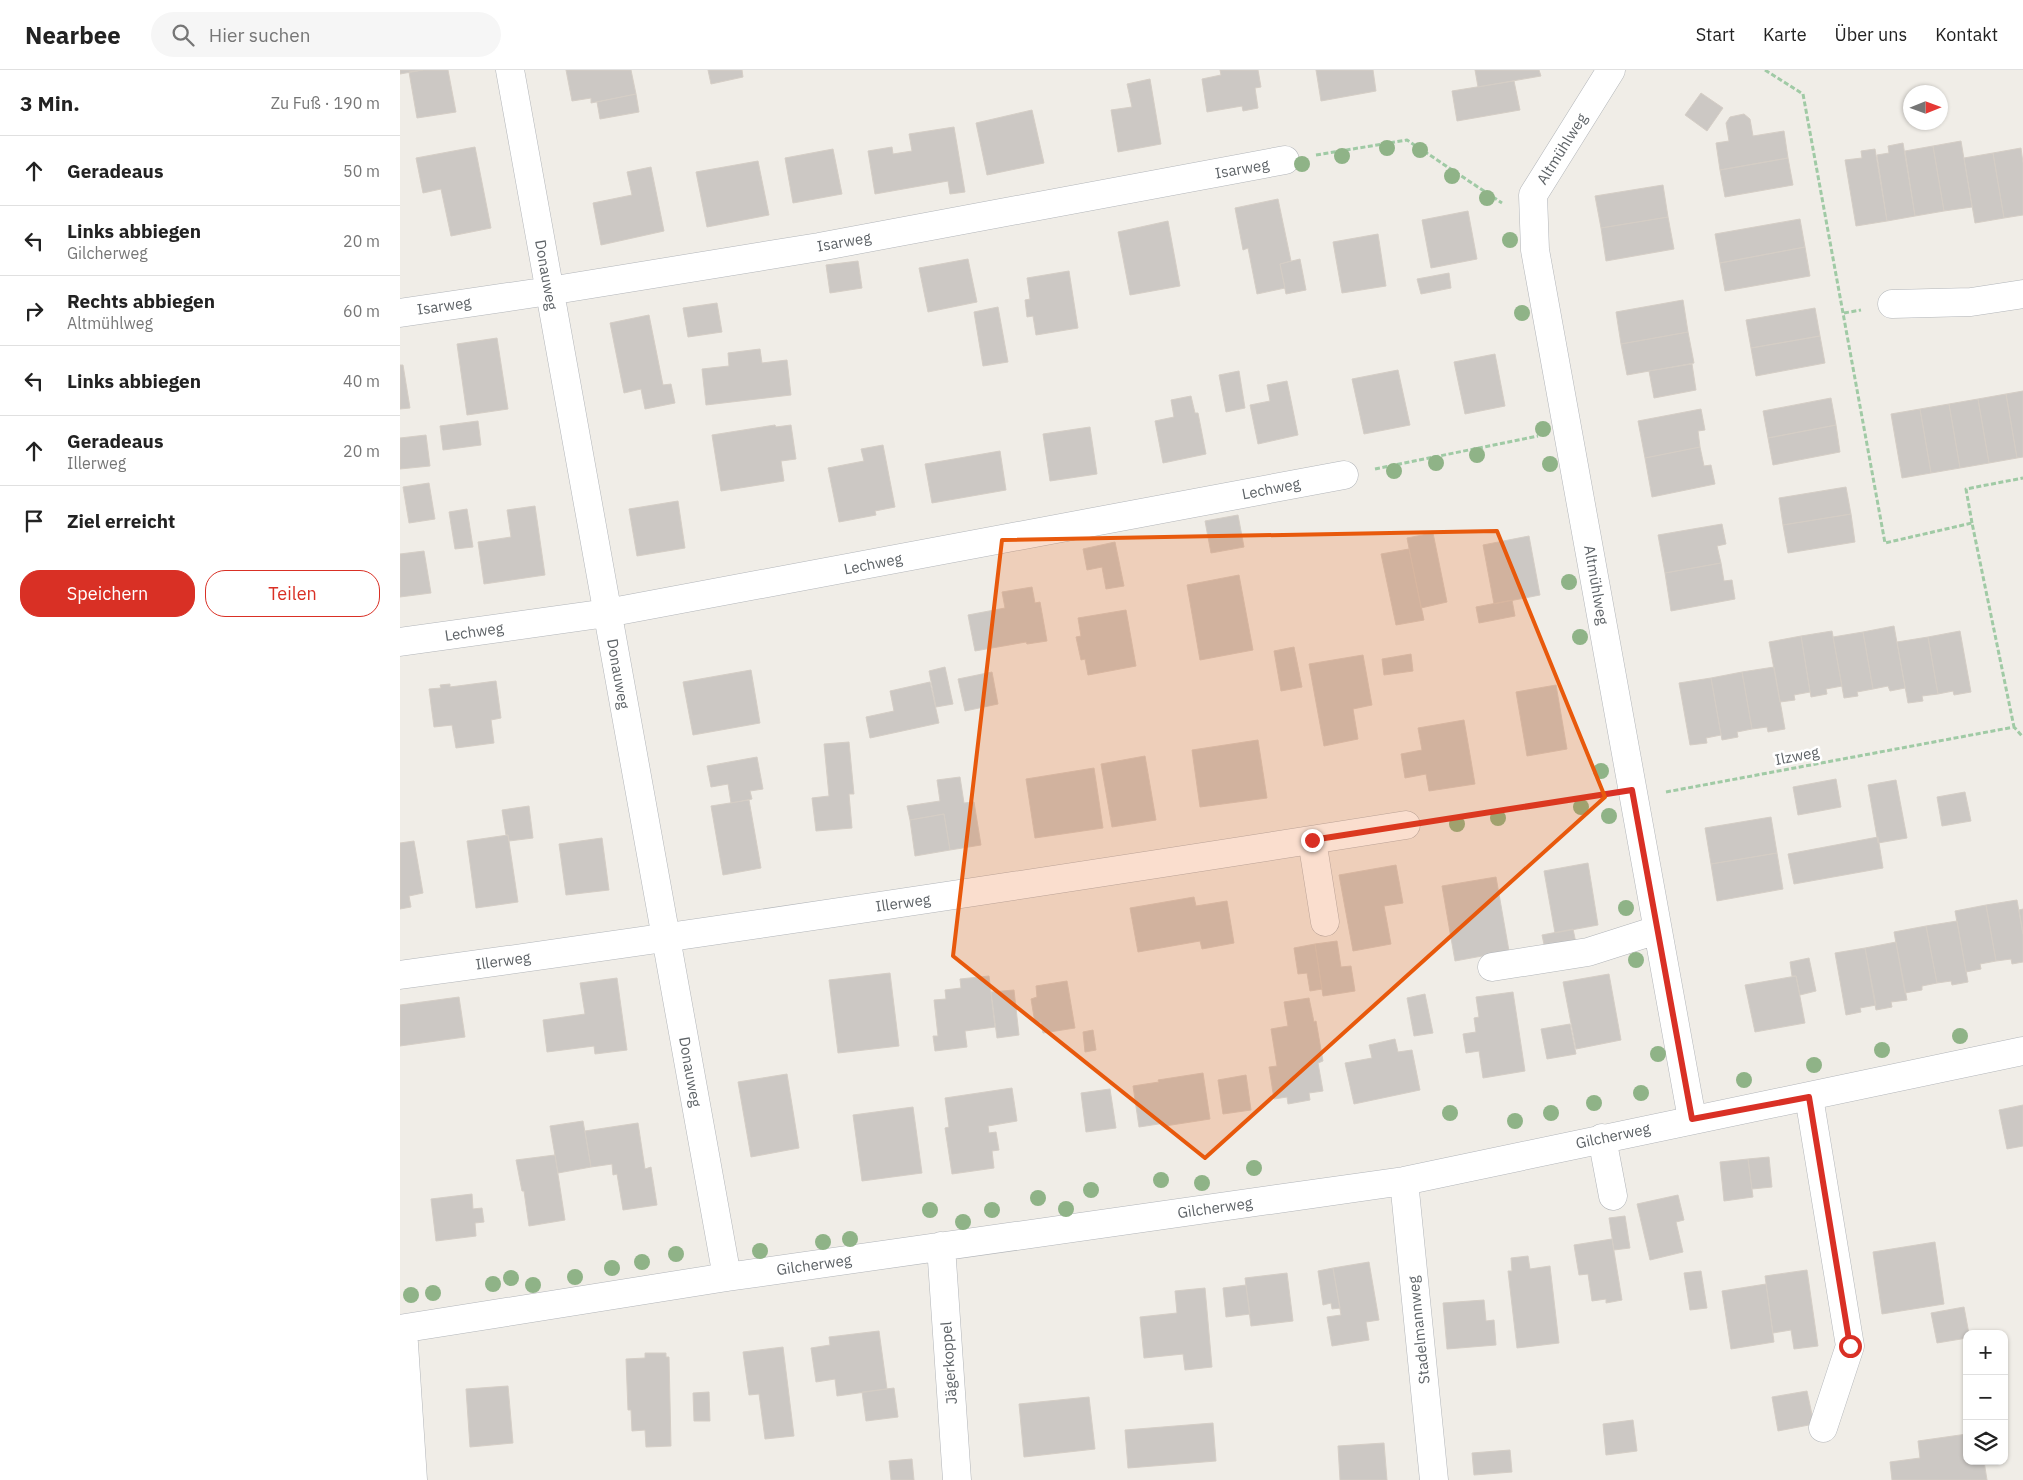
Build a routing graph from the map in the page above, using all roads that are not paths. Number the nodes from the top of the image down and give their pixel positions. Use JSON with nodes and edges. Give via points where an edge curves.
{"nodes":[{"id":1,"x":510,"y":70,"type":"edge"},
{"id":2,"x":1611,"y":70,"type":"edge"},
{"id":3,"x":1285,"y":160,"type":"road end"},
{"id":4,"x":549,"y":291,"type":"junction"},
{"id":5,"x":2023,"y":294,"type":"edge"},
{"id":6,"x":1892,"y":304,"type":"dead end"},
{"id":7,"x":400,"y":313,"type":"edge"},
{"id":8,"x":1344,"y":475,"type":"road end"},
{"id":9,"x":607,"y":613,"type":"junction"},
{"id":10,"x":400,"y":642,"type":"edge"},
{"id":11,"x":1406,"y":825,"type":"road end"},
{"id":12,"x":1312,"y":840,"type":"junction"},
{"id":13,"x":1325,"y":922,"type":"dead end"},
{"id":14,"x":1658,"y":930,"type":"junction"},
{"id":15,"x":666,"y":938,"type":"junction"},
{"id":16,"x":1492,"y":967,"type":"dead end"},
{"id":17,"x":400,"y":975,"type":"edge"},
{"id":18,"x":2023,"y":1051,"type":"edge"},
{"id":19,"x":1809,"y":1097,"type":"junction"},
{"id":20,"x":1692,"y":1119,"type":"junction"},
{"id":21,"x":1602,"y":1138,"type":"junction"},
{"id":22,"x":1404,"y":1181,"type":"junction"},
{"id":23,"x":1613,"y":1196,"type":"dead end"},
{"id":24,"x":942,"y":1246,"type":"junction"},
{"id":25,"x":727,"y":1277,"type":"junction"},
{"id":26,"x":402,"y":1329,"type":"edge"},
{"id":27,"x":1823,"y":1428,"type":"dead end"},
{"id":28,"x":413,"y":1480,"type":"edge"},
{"id":29,"x":957,"y":1480,"type":"edge"},
{"id":30,"x":1434,"y":1480,"type":"edge"}],
"edges":[{"from":1,"to":4,"type":"street","name":"Donauweg"},
{"from":2,"to":14,"type":"street","name":"Altmühlweg","via":[[1533,195],[1533,220],[1535,250]]},
{"from":3,"to":4,"type":"street","name":"Isarweg","via":[[819,247]]},
{"from":4,"to":7,"type":"street","name":"Isarweg"},
{"from":4,"to":9,"type":"street","name":"Donauweg"},
{"from":5,"to":6,"type":"street","via":[[1971,302]]},
{"from":8,"to":9,"type":"street","name":"Lechweg"},
{"from":9,"to":10,"type":"street","name":"Lechweg"},
{"from":9,"to":15,"type":"street","name":"Donauweg"},
{"from":11,"to":12,"type":"street","name":"Illerweg"},
{"from":12,"to":13,"type":"street"},
{"from":12,"to":15,"type":"street","name":"Illerweg"},
{"from":14,"to":16,"type":"street","via":[[1588,952]]},
{"from":14,"to":20,"type":"street","name":"Altmühlweg"},
{"from":15,"to":17,"type":"street","name":"Illerweg"},
{"from":15,"to":25,"type":"street","name":"Donauweg"},
{"from":18,"to":19,"type":"street","name":"Gilcherweg"},
{"from":19,"to":20,"type":"street","name":"Gilcherweg"},
{"from":19,"to":27,"type":"street","via":[[1850,1346]]},
{"from":20,"to":21,"type":"street","name":"Gilcherweg"},
{"from":21,"to":22,"type":"street","name":"Gilcherweg"},
{"from":21,"to":23,"type":"street"},
{"from":22,"to":24,"type":"street","name":"Gilcherweg"},
{"from":22,"to":30,"type":"street","name":"Stadelmannweg"},
{"from":24,"to":25,"type":"street","name":"Gilcherweg"},
{"from":24,"to":29,"type":"street","name":"Jägerkoppel"},
{"from":25,"to":26,"type":"street","name":"Gilcherweg"},
{"from":26,"to":28,"type":"street"}]}
